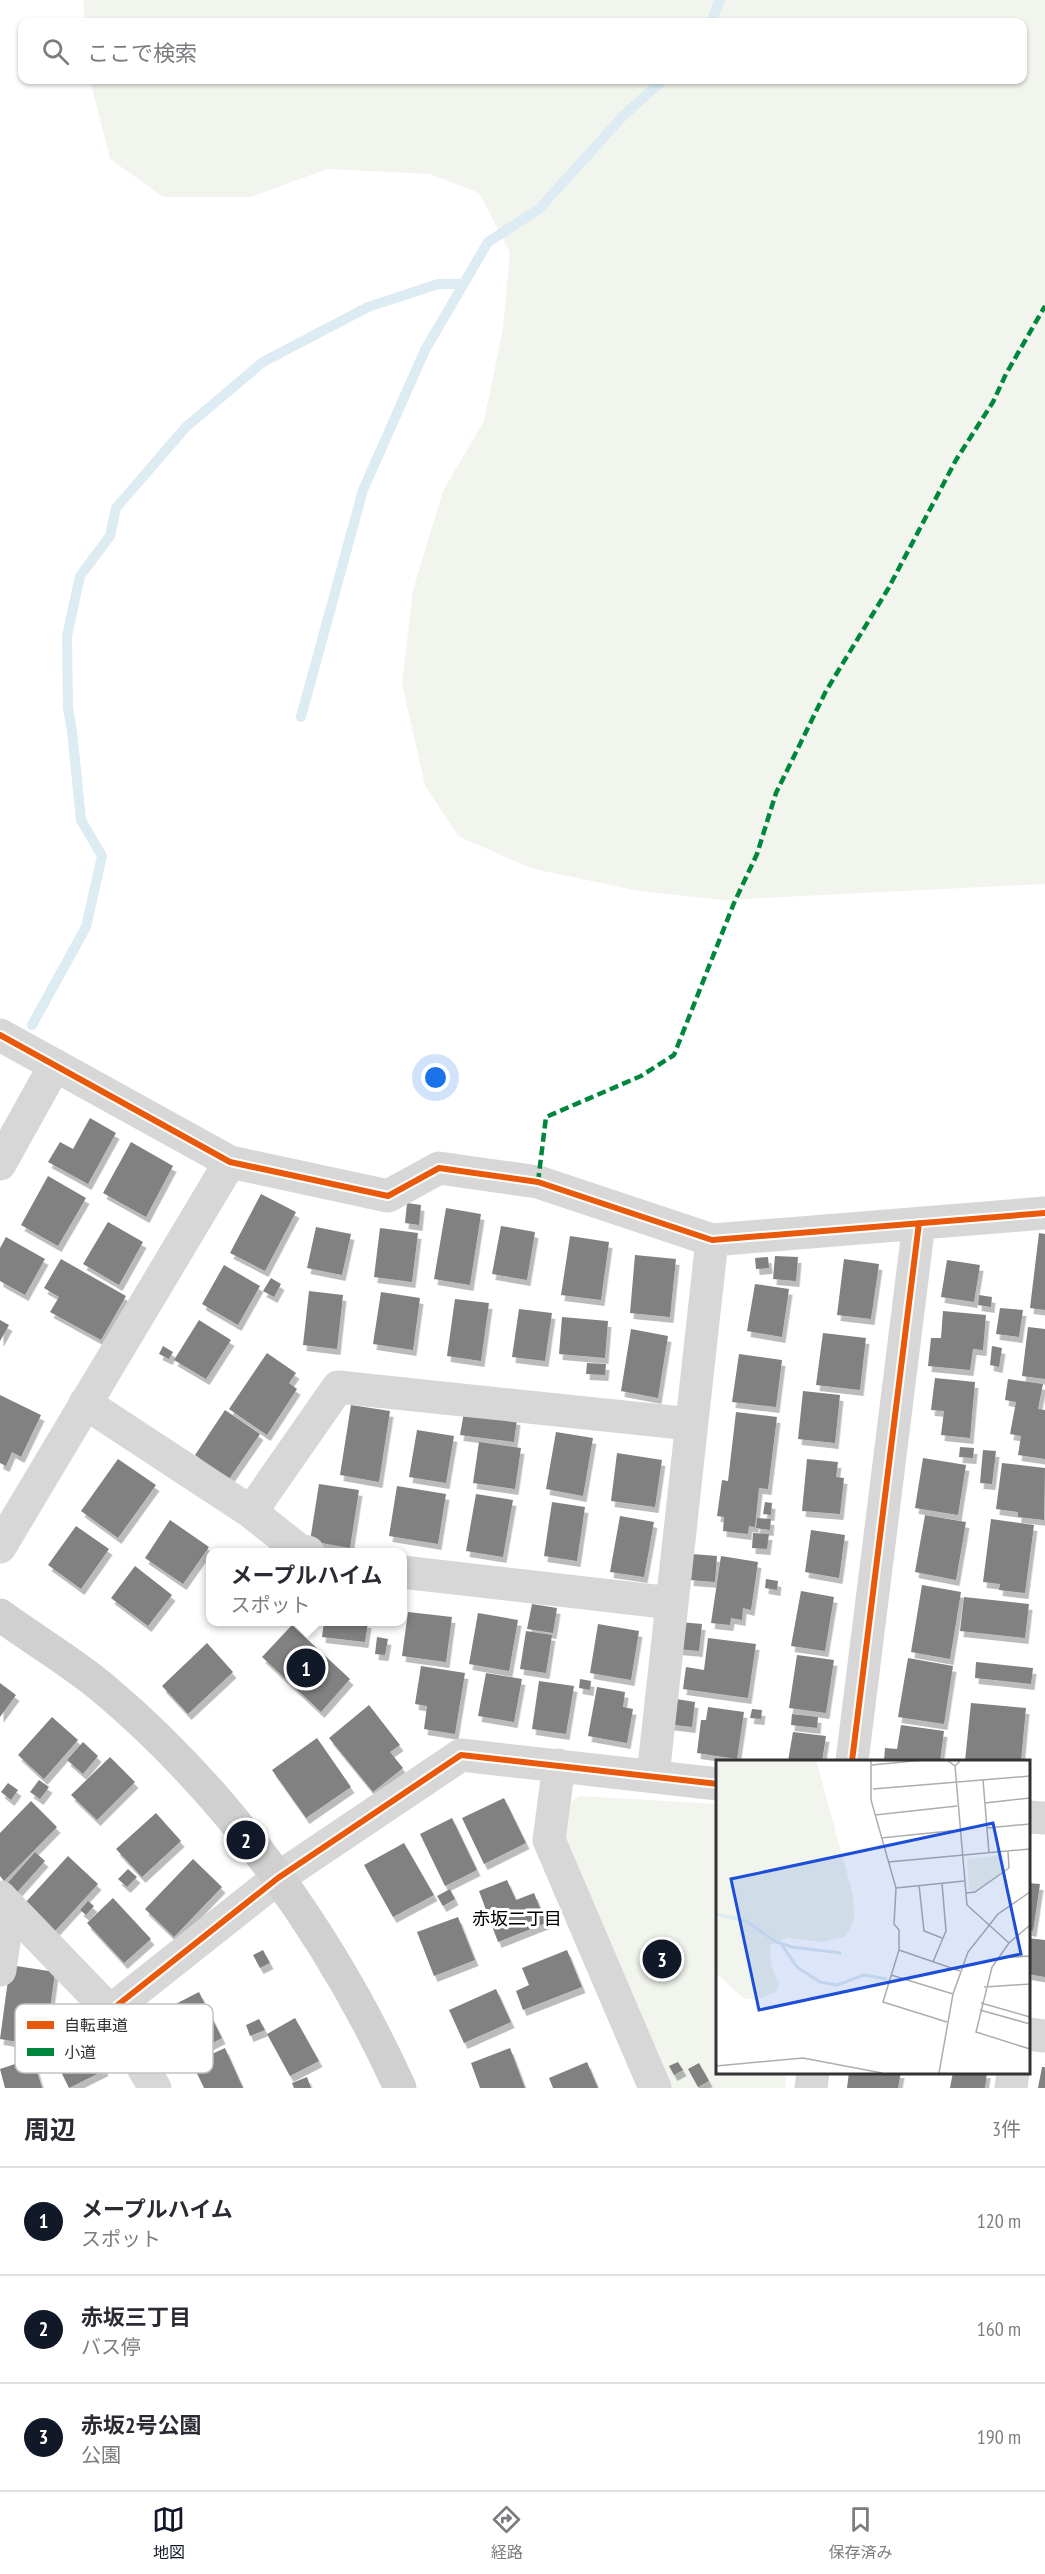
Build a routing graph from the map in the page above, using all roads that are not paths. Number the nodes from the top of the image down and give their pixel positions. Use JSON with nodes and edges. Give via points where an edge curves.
{"nodes":[{"id":1,"x":0,"y":1035,"type":"edge"},
{"id":2,"x":55,"y":1065,"type":"junction"},
{"id":3,"x":230,"y":1162,"type":"junction"},
{"id":4,"x":0,"y":1164,"type":"edge"},
{"id":5,"x":1045,"y":1213,"type":"edge"},
{"id":6,"x":919,"y":1223,"type":"junction"},
{"id":7,"x":712,"y":1240,"type":"junction"},
{"id":8,"x":85,"y":1403,"type":"junction"},
{"id":9,"x":691,"y":1424,"type":"junction"},
{"id":10,"x":251,"y":1512,"type":"junction"},
{"id":11,"x":0,"y":1547,"type":"edge"},
{"id":12,"x":296,"y":1548,"type":"edge"},
{"id":13,"x":407,"y":1573,"type":"edge"},
{"id":14,"x":672,"y":1603,"type":"junction"},
{"id":15,"x":0,"y":1615,"type":"edge"},
{"id":16,"x":852,"y":1760,"type":"edge"},
{"id":17,"x":559,"y":1765,"type":"junction"},
{"id":18,"x":653,"y":1776,"type":"junction"},
{"id":19,"x":716,"y":1784,"type":"edge"},
{"id":20,"x":1030,"y":1817,"type":"edge"},
{"id":21,"x":1045,"y":1818,"type":"edge"},
{"id":22,"x":278,"y":1878,"type":"junction"},
{"id":23,"x":4,"y":1902,"type":"edge"},
{"id":24,"x":0,"y":1970,"type":"edge"},
{"id":25,"x":103,"y":2004,"type":"edge"},
{"id":26,"x":119,"y":2004,"type":"edge"},
{"id":27,"x":1030,"y":2034,"type":"edge"},
{"id":28,"x":1045,"y":2036,"type":"edge"},
{"id":29,"x":146,"y":2073,"type":"edge"},
{"id":30,"x":813,"y":2073,"type":"edge"},
{"id":31,"x":1013,"y":2073,"type":"edge"},
{"id":32,"x":155,"y":2088,"type":"edge"},
{"id":33,"x":400,"y":2088,"type":"edge"},
{"id":34,"x":655,"y":2088,"type":"edge"},
{"id":35,"x":811,"y":2088,"type":"edge"},
{"id":36,"x":1011,"y":2088,"type":"edge"}],
"edges":[{"from":1,"to":2,"type":"street"},
{"from":2,"to":3,"type":"street"},
{"from":2,"to":4,"type":"street"},
{"from":3,"to":7,"type":"street","via":[[388,1196],[439,1168],[538,1182]]},
{"from":3,"to":8,"type":"street"},
{"from":5,"to":6,"type":"street"},
{"from":6,"to":7,"type":"street"},
{"from":6,"to":16,"type":"street"},
{"from":7,"to":9,"type":"street"},
{"from":8,"to":10,"type":"street"},
{"from":8,"to":11,"type":"street"},
{"from":9,"to":10,"type":"street","via":[[338,1387]]},
{"from":9,"to":14,"type":"street"},
{"from":10,"to":12,"type":"street"},
{"from":13,"to":14,"type":"street"},
{"from":14,"to":18,"type":"street"},
{"from":15,"to":22,"type":"street","via":[[103,1688],[164,1744],[231,1817]]},
{"from":17,"to":18,"type":"street"},
{"from":17,"to":22,"type":"street","via":[[461,1755]]},
{"from":17,"to":34,"type":"street","via":[[549,1840]]},
{"from":18,"to":19,"type":"street"},
{"from":20,"to":21,"type":"street"},
{"from":22,"to":26,"type":"street"},
{"from":22,"to":33,"type":"street","via":[[344,1977]]},
{"from":23,"to":24,"type":"street"},
{"from":23,"to":25,"type":"street"},
{"from":27,"to":28,"type":"street"},
{"from":29,"to":32,"type":"street"},
{"from":30,"to":35,"type":"street"},
{"from":31,"to":36,"type":"street"}]}
